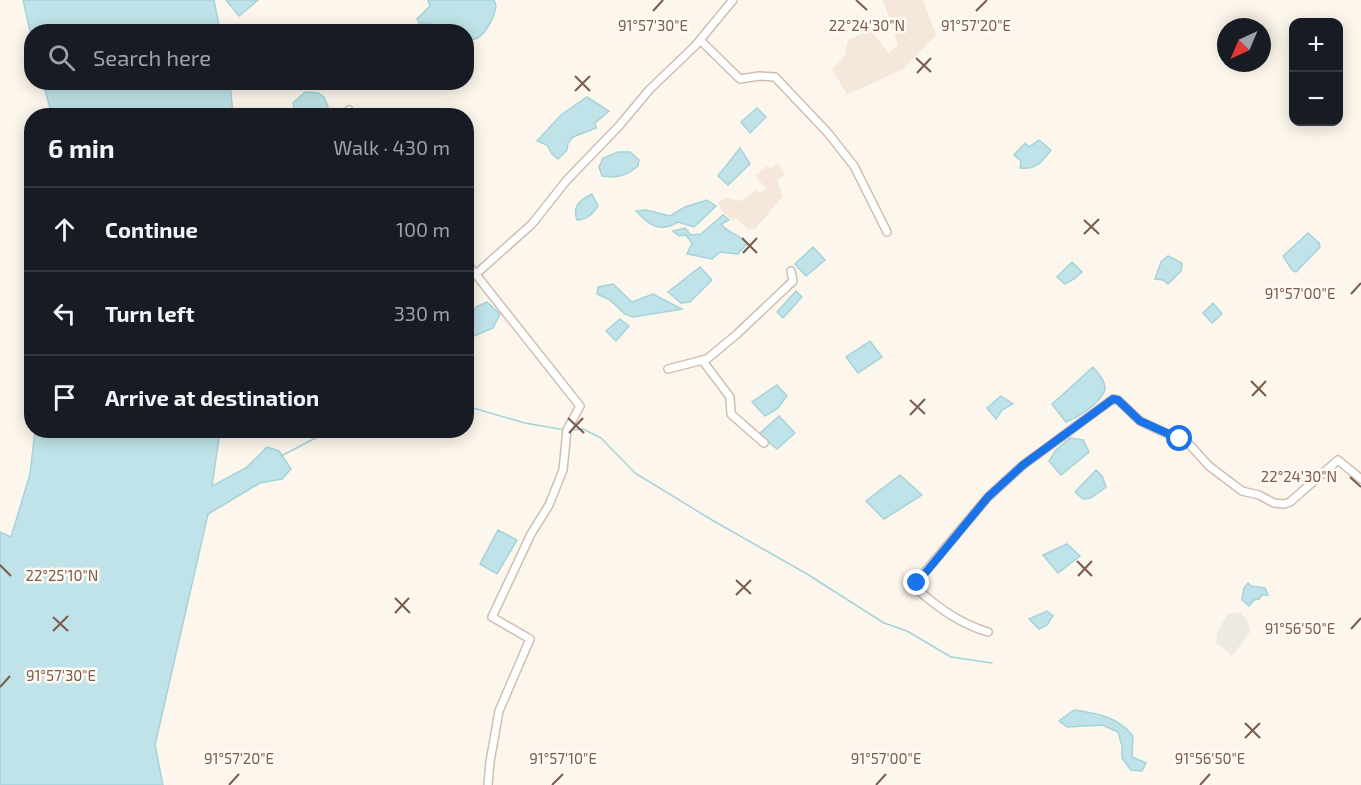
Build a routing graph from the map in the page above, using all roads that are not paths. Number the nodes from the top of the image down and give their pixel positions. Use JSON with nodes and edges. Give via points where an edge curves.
{"nodes":[{"id":1,"x":733,"y":0,"type":"edge"},
{"id":2,"x":700,"y":40,"type":"junction"},
{"id":3,"x":887,"y":232,"type":"dead end"},
{"id":4,"x":791,"y":271,"type":"dead end"},
{"id":5,"x":474,"y":272,"type":"edge"},
{"id":6,"x":476,"y":274,"type":"junction"},
{"id":7,"x":702,"y":360,"type":"junction"},
{"id":8,"x":668,"y":369,"type":"dead end"},
{"id":9,"x":764,"y":443,"type":"dead end"},
{"id":10,"x":1361,"y":479,"type":"edge"},
{"id":11,"x":988,"y":632,"type":"dead end"},
{"id":12,"x":488,"y":785,"type":"edge"}],
"edges":[{"from":1,"to":2,"type":"street"},
{"from":2,"to":3,"type":"street","via":[[740,79],[775,77],[854,166]]},
{"from":2,"to":6,"type":"street","via":[[650,88],[532,224]]},
{"from":4,"to":7,"type":"street","via":[[794,281],[737,334]]},
{"from":5,"to":6,"type":"street"},
{"from":6,"to":12,"type":"street","via":[[580,406],[567,430],[562,470],[549,504],[492,617],[530,639],[499,711]]},
{"from":7,"to":8,"type":"street"},
{"from":7,"to":9,"type":"street","via":[[730,397],[731,414]]},
{"from":10,"to":11,"type":"street","via":[[1338,460],[1290,502],[1274,502],[1242,491],[1209,466],[1189,444],[1140,421],[1113,399],[1023,465],[988,497],[919,579],[919,591],[947,614]]}]}
